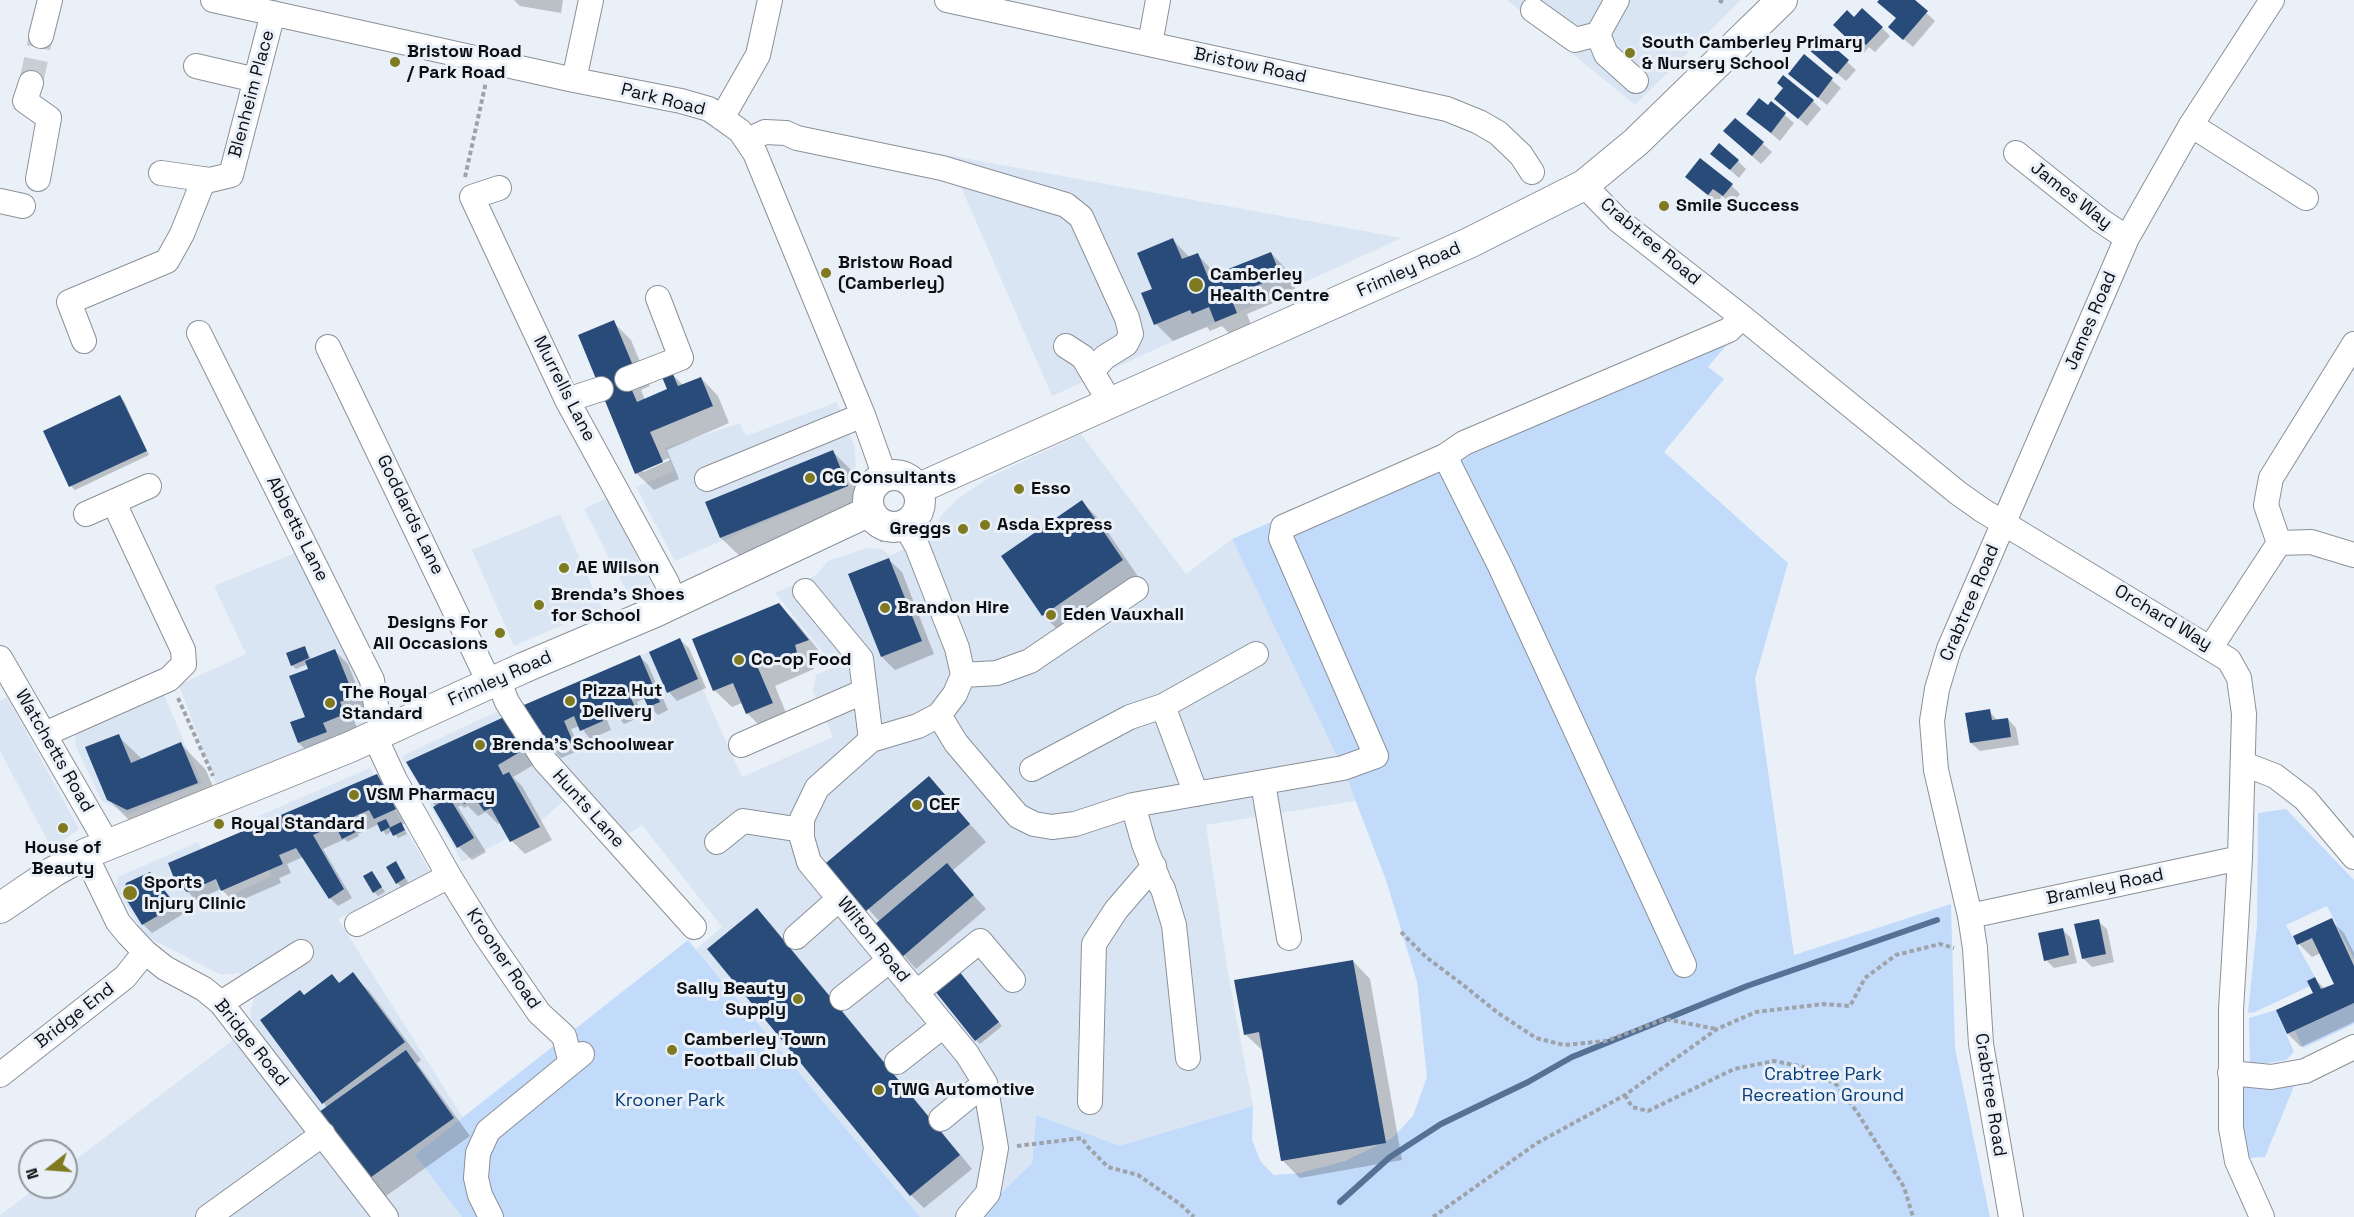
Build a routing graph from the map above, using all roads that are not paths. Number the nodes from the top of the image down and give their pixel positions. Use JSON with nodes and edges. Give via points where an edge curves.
{"nodes":[{"id":1,"x":50,"y":0,"type":"edge"},
{"id":2,"x":213,"y":0,"type":"edge"},
{"id":3,"x":591,"y":0,"type":"edge"},
{"id":4,"x":770,"y":0,"type":"edge"},
{"id":5,"x":947,"y":0,"type":"edge"},
{"id":6,"x":1158,"y":0,"type":"edge"},
{"id":7,"x":1617,"y":0,"type":"edge"},
{"id":8,"x":1782,"y":0,"type":"edge"},
{"id":9,"x":2272,"y":0,"type":"edge"},
{"id":10,"x":1533,"y":10,"type":"dead end"},
{"id":11,"x":273,"y":13,"type":"junction"},
{"id":12,"x":1598,"y":34,"type":"junction"},
{"id":13,"x":41,"y":36,"type":"tunnel mouth"},
{"id":14,"x":1150,"y":44,"type":"junction"},
{"id":15,"x":196,"y":66,"type":"dead end"},
{"id":16,"x":576,"y":72,"type":"junction"},
{"id":17,"x":256,"y":80,"type":"junction"},
{"id":18,"x":1636,"y":81,"type":"dead end"},
{"id":19,"x":31,"y":83,"type":"tunnel mouth"},
{"id":20,"x":722,"y":118,"type":"junction"},
{"id":21,"x":2191,"y":125,"type":"junction"},
{"id":22,"x":748,"y":140,"type":"junction"},
{"id":23,"x":2016,"y":153,"type":"dead end"},
{"id":24,"x":1532,"y":172,"type":"dead end"},
{"id":25,"x":161,"y":173,"type":"dead end"},
{"id":26,"x":38,"y":178,"type":"dead end"},
{"id":27,"x":204,"y":179,"type":"junction"},
{"id":28,"x":1584,"y":185,"type":"junction"},
{"id":29,"x":499,"y":188,"type":"dead end"},
{"id":30,"x":2306,"y":198,"type":"dead end"},
{"id":31,"x":2127,"y":238,"type":"junction"},
{"id":32,"x":658,"y":298,"type":"dead end"},
{"id":33,"x":1742,"y":317,"type":"junction"},
{"id":34,"x":199,"y":333,"type":"dead end"},
{"id":35,"x":84,"y":341,"type":"dead end"},
{"id":36,"x":2354,"y":344,"type":"edge"},
{"id":37,"x":1066,"y":346,"type":"dead end"},
{"id":38,"x":328,"y":347,"type":"dead end"},
{"id":39,"x":1092,"y":370,"type":"junction"},
{"id":40,"x":627,"y":379,"type":"dead end"},
{"id":41,"x":601,"y":389,"type":"dead end"},
{"id":42,"x":567,"y":400,"type":"junction"},
{"id":43,"x":1111,"y":404,"type":"junction"},
{"id":44,"x":863,"y":415,"type":"junction"},
{"id":45,"x":1445,"y":456,"type":"junction"},
{"id":46,"x":885,"y":477,"type":"junction"},
{"id":47,"x":707,"y":478,"type":"dead end"},
{"id":48,"x":149,"y":486,"type":"dead end"},
{"id":49,"x":917,"y":489,"type":"junction"},
{"id":50,"x":114,"y":503,"type":"junction"},
{"id":51,"x":870,"y":511,"type":"junction"},
{"id":52,"x":86,"y":514,"type":"dead end"},
{"id":53,"x":2004,"y":523,"type":"junction"},
{"id":54,"x":904,"y":525,"type":"junction"},
{"id":55,"x":2279,"y":543,"type":"junction"},
{"id":56,"x":2354,"y":555,"type":"edge"},
{"id":57,"x":302,"y":573,"type":"dead end"},
{"id":58,"x":1136,"y":589,"type":"dead end"},
{"id":59,"x":805,"y":591,"type":"dead end"},
{"id":60,"x":674,"y":603,"type":"junction"},
{"id":61,"x":2211,"y":647,"type":"junction"},
{"id":62,"x":1256,"y":654,"type":"dead end"},
{"id":63,"x":0,"y":658,"type":"edge"},
{"id":64,"x":963,"y":675,"type":"junction"},
{"id":65,"x":494,"y":682,"type":"junction"},
{"id":66,"x":865,"y":691,"type":"junction"},
{"id":67,"x":1163,"y":706,"type":"junction"},
{"id":68,"x":939,"y":715,"type":"junction"},
{"id":69,"x":379,"y":723,"type":"junction"},
{"id":70,"x":45,"y":734,"type":"junction"},
{"id":71,"x":870,"y":740,"type":"junction"},
{"id":72,"x":741,"y":745,"type":"dead end"},
{"id":73,"x":2244,"y":764,"type":"junction"},
{"id":74,"x":1032,"y":769,"type":"dead end"},
{"id":75,"x":1263,"y":783,"type":"junction"},
{"id":76,"x":1196,"y":794,"type":"junction"},
{"id":77,"x":1133,"y":805,"type":"junction"},
{"id":78,"x":802,"y":830,"type":"junction"},
{"id":79,"x":717,"y":842,"type":"dead end"},
{"id":80,"x":96,"y":850,"type":"junction"},
{"id":81,"x":2354,"y":857,"type":"edge"},
{"id":82,"x":2240,"y":858,"type":"junction"},
{"id":83,"x":1156,"y":874,"type":"junction"},
{"id":84,"x":448,"y":876,"type":"junction"},
{"id":85,"x":839,"y":899,"type":"junction"},
{"id":86,"x":0,"y":908,"type":"edge"},
{"id":87,"x":1970,"y":916,"type":"junction"},
{"id":88,"x":357,"y":924,"type":"dead end"},
{"id":89,"x":694,"y":927,"type":"dead end"},
{"id":90,"x":796,"y":937,"type":"dead end"},
{"id":91,"x":1289,"y":938,"type":"dead end"},
{"id":92,"x":145,"y":952,"type":"junction"},
{"id":93,"x":301,"y":952,"type":"dead end"},
{"id":94,"x":1161,"y":952,"type":"dead end"},
{"id":95,"x":890,"y":960,"type":"junction"},
{"id":96,"x":1684,"y":965,"type":"dead end"},
{"id":97,"x":1012,"y":980,"type":"dead end"},
{"id":98,"x":916,"y":993,"type":"junction"},
{"id":99,"x":842,"y":998,"type":"dead end"},
{"id":100,"x":221,"y":1003,"type":"junction"},
{"id":101,"x":943,"y":1026,"type":"junction"},
{"id":102,"x":2354,"y":1047,"type":"edge"},
{"id":103,"x":1188,"y":1058,"type":"dead end"},
{"id":104,"x":897,"y":1062,"type":"dead end"},
{"id":105,"x":2230,"y":1073,"type":"junction"},
{"id":106,"x":0,"y":1075,"type":"edge"},
{"id":107,"x":986,"y":1083,"type":"junction"},
{"id":108,"x":1090,"y":1102,"type":"dead end"},
{"id":109,"x":941,"y":1119,"type":"dead end"},
{"id":110,"x":323,"y":1134,"type":"junction"},
{"id":111,"x":208,"y":1217,"type":"edge"},
{"id":112,"x":386,"y":1217,"type":"edge"},
{"id":113,"x":491,"y":1217,"type":"edge"},
{"id":114,"x":968,"y":1217,"type":"edge"},
{"id":115,"x":2011,"y":1217,"type":"edge"},
{"id":116,"x":2262,"y":1217,"type":"edge"}],
"edges":[{"from":1,"to":13,"type":"street"},
{"from":2,"to":11,"type":"street","name":"Park Road"},
{"from":3,"to":16,"type":"street"},
{"from":4,"to":20,"type":"street","via":[[758,55]]},
{"from":5,"to":14,"type":"street","name":"Bristow Road"},
{"from":6,"to":14,"type":"street"},
{"from":7,"to":12,"type":"street"},
{"from":8,"to":28,"type":"main road","name":"Frimley Road","via":[[1629,149]]},
{"from":9,"to":21,"type":"street","name":"James Road"},
{"from":10,"to":12,"type":"street","via":[[1575,40]]},
{"from":11,"to":16,"type":"street","name":"Park Road"},
{"from":11,"to":17,"type":"street","name":"Blenheim Place"},
{"from":12,"to":18,"type":"street","via":[[1606,54]]},
{"from":14,"to":24,"type":"street","name":"Bristow Road","via":[[1447,110],[1498,133],[1521,154]]},
{"from":15,"to":17,"type":"street"},
{"from":16,"to":20,"type":"street","name":"Park Road","via":[[709,109]]},
{"from":17,"to":27,"type":"street","name":"Blenheim Place","via":[[231,175]]},
{"from":19,"to":26,"type":"street","via":[[25,101],[49,118]]},
{"from":20,"to":22,"type":"street","name":"Park Road"},
{"from":21,"to":30,"type":"street"},
{"from":21,"to":31,"type":"street","name":"James Road"},
{"from":22,"to":39,"type":"street","via":[[765,132],[786,133],[942,168],[1066,205],[1081,218],[1131,334],[1126,344]]},
{"from":22,"to":44,"type":"street","name":"Park Road"},
{"from":23,"to":31,"type":"street","name":"James Way"},
{"from":25,"to":27,"type":"street","name":"Blenheim Place"},
{"from":27,"to":35,"type":"street","via":[[167,261],[69,302]]},
{"from":28,"to":33,"type":"street","name":"Crabtree Road","via":[[1618,220]]},
{"from":28,"to":43,"type":"main road","name":"Frimley Road","via":[[1469,243]]},
{"from":29,"to":42,"type":"street","name":"Murrells Lane","via":[[472,197]]},
{"from":31,"to":53,"type":"street","name":"James Road"},
{"from":32,"to":40,"type":"street","via":[[681,358]]},
{"from":33,"to":45,"type":"street","via":[[1729,330],[1464,442]]},
{"from":33,"to":53,"type":"street","name":"Crabtree Road","via":[[1958,493]]},
{"from":34,"to":69,"type":"street","name":"Abbetts Lane","via":[[372,680]]},
{"from":36,"to":55,"type":"street","via":[[2271,478],[2266,504]]},
{"from":37,"to":39,"type":"street","via":[[1083,357]]},
{"from":38,"to":65,"type":"street","name":"Goddards Lane"},
{"from":39,"to":43,"type":"street"},
{"from":41,"to":42,"type":"street"},
{"from":42,"to":60,"type":"street","name":"Murrells Lane","via":[[667,583]]},
{"from":43,"to":49,"type":"main road","name":"Frimley Road"},
{"from":44,"to":46,"type":"street","name":"Park Road"},
{"from":44,"to":47,"type":"street"},
{"from":45,"to":75,"type":"street","via":[[1283,527],[1281,538],[1376,756],[1343,768]]},
{"from":45,"to":96,"type":"street","via":[[1500,566]]},
{"from":46,"to":49,"type":"main road","via":[[901,476]]},
{"from":46,"to":51,"type":"main road","via":[[869,493]]},
{"from":48,"to":50,"type":"street"},
{"from":49,"to":54,"type":"main road","via":[[920,507],[917,515]]},
{"from":50,"to":52,"type":"street"},
{"from":50,"to":70,"type":"street","via":[[183,650],[184,664],[169,679]]},
{"from":51,"to":54,"type":"main road","via":[[883,525]]},
{"from":51,"to":60,"type":"main road","name":"Frimley Road"},
{"from":53,"to":61,"type":"street","name":"Orchard Way"},
{"from":53,"to":87,"type":"street","name":"Crabtree Road","via":[[1942,669],[1932,721],[1936,770]]},
{"from":54,"to":64,"type":"street","via":[[917,546],[957,648]]},
{"from":55,"to":56,"type":"street","via":[[2311,542]]},
{"from":55,"to":61,"type":"street"},
{"from":57,"to":69,"type":"street"},
{"from":58,"to":64,"type":"street","via":[[1030,661],[997,673]]},
{"from":59,"to":66,"type":"street","via":[[861,659]]},
{"from":60,"to":65,"type":"main road","name":"Frimley Road"},
{"from":61,"to":73,"type":"street","name":"Orchard Way","via":[[2229,660],[2238,678],[2244,714]]},
{"from":62,"to":67,"type":"street"},
{"from":63,"to":70,"type":"street","name":"Watchetts Road"},
{"from":64,"to":68,"type":"street","name":"Wilton Road"},
{"from":65,"to":69,"type":"main road","name":"Frimley Road"},
{"from":65,"to":89,"type":"street","name":"Hunts Lane","via":[[545,761]]},
{"from":66,"to":71,"type":"street"},
{"from":66,"to":72,"type":"street"},
{"from":67,"to":74,"type":"street","via":[[1130,717]]},
{"from":67,"to":76,"type":"street"},
{"from":68,"to":71,"type":"street","name":"Wilton Road","via":[[918,726]]},
{"from":68,"to":77,"type":"street","via":[[956,743],[1018,816],[1034,824],[1075,824]]},
{"from":69,"to":80,"type":"main road","name":"Frimley Road","via":[[280,777]]},
{"from":69,"to":84,"type":"street","name":"Krooner Road","via":[[395,780]]},
{"from":70,"to":80,"type":"street","name":"Watchetts Road"},
{"from":71,"to":78,"type":"street","name":"Wilton Road","via":[[817,788],[802,819]]},
{"from":73,"to":81,"type":"street","via":[[2275,776],[2305,798]]},
{"from":73,"to":82,"type":"street","name":"Orchard Way"},
{"from":75,"to":76,"type":"street"},
{"from":75,"to":91,"type":"street"},
{"from":76,"to":77,"type":"street"},
{"from":77,"to":83,"type":"street"},
{"from":78,"to":79,"type":"street","via":[[743,821]]},
{"from":78,"to":85,"type":"street","name":"Wilton Road","via":[[809,862]]},
{"from":80,"to":86,"type":"main road","name":"Frimley Road","via":[[53,872]]},
{"from":80,"to":92,"type":"street","name":"Bridge Road","via":[[118,922]]},
{"from":82,"to":87,"type":"street","name":"Bramley Road"},
{"from":82,"to":105,"type":"street","name":"Orchard Way"},
{"from":83,"to":94,"type":"street","via":[[1165,936]]},
{"from":83,"to":103,"type":"street","via":[[1174,925]]},
{"from":83,"to":108,"type":"street","via":[[1116,910],[1094,945]]},
{"from":84,"to":88,"type":"street"},
{"from":84,"to":113,"type":"street","name":"Krooner Road","via":[[539,1013],[564,1036],[577,1058],[488,1131],[478,1153],[476,1178]]},
{"from":85,"to":90,"type":"street"},
{"from":85,"to":95,"type":"street","name":"Wilton Road"},
{"from":87,"to":115,"type":"street","name":"Crabtree Road","via":[[1981,1044]]},
{"from":92,"to":100,"type":"street","name":"Bridge Road"},
{"from":92,"to":106,"type":"street","name":"Bridge End","via":[[125,977]]},
{"from":93,"to":100,"type":"street"},
{"from":95,"to":98,"type":"street","name":"Wilton Road"},
{"from":95,"to":99,"type":"street"},
{"from":97,"to":98,"type":"street","via":[[980,941]]},
{"from":98,"to":101,"type":"street","name":"Wilton Road"},
{"from":100,"to":110,"type":"street","name":"Bridge Road"},
{"from":101,"to":104,"type":"street"},
{"from":101,"to":107,"type":"street","name":"Wilton Road"},
{"from":102,"to":105,"type":"street","via":[[2305,1071],[2271,1077]]},
{"from":105,"to":116,"type":"street","name":"Orchard Way","via":[[2231,1128],[2237,1161]]},
{"from":107,"to":109,"type":"street"},
{"from":107,"to":114,"type":"street","name":"Wilton Road","via":[[996,1148],[988,1193]]},
{"from":110,"to":111,"type":"street"},
{"from":110,"to":112,"type":"street","name":"Bridge Road"}]}
